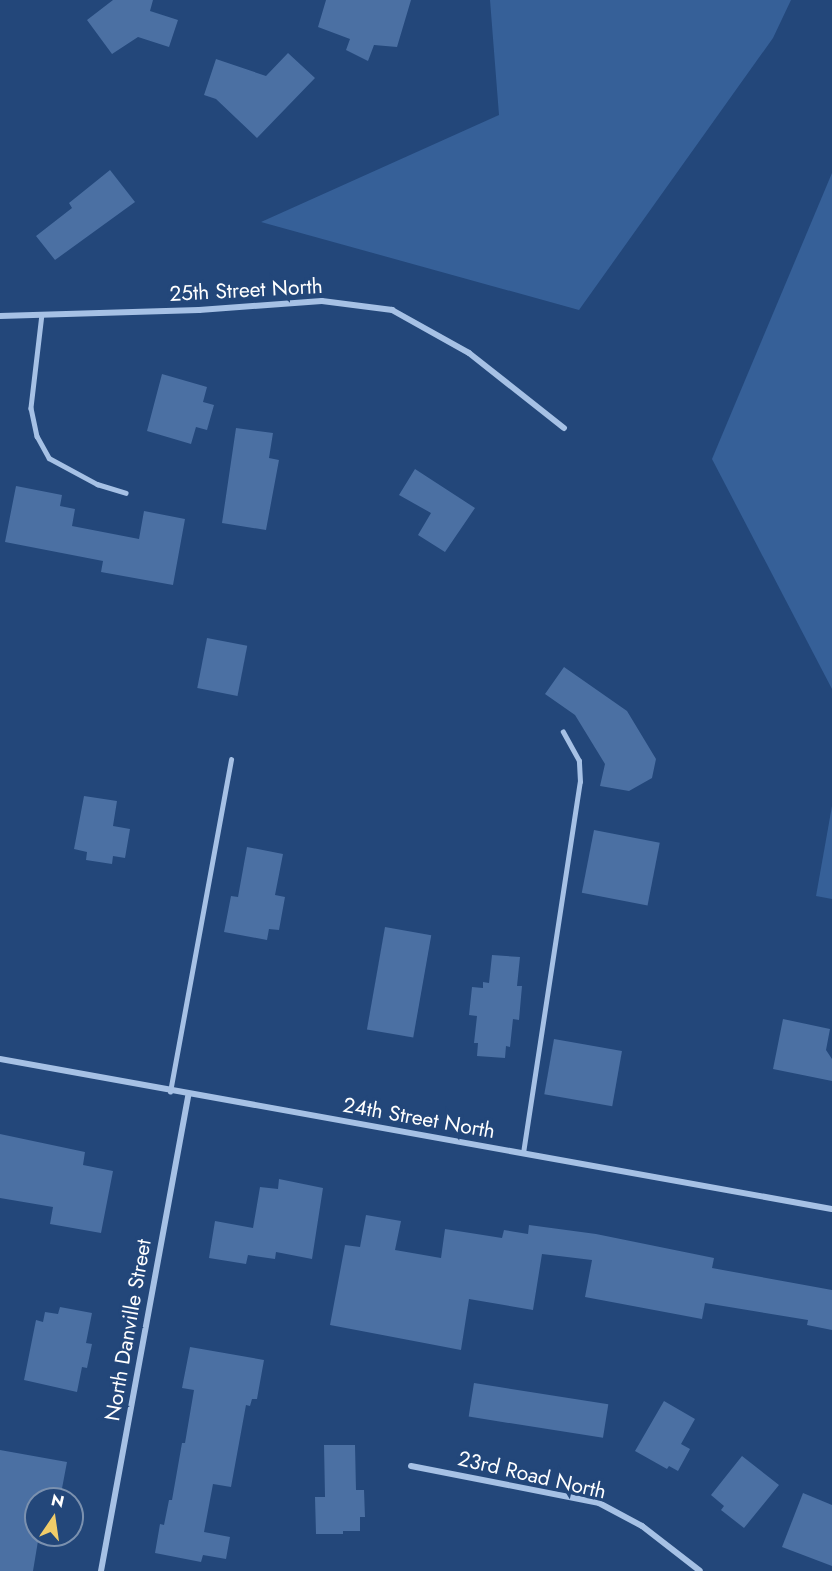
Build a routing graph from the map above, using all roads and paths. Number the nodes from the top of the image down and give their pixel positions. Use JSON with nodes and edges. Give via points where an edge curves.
{"nodes":[{"id":1,"x":42,"y":314,"type":"junction"},
{"id":2,"x":0,"y":316,"type":"edge"},
{"id":3,"x":564,"y":428,"type":"dead end"},
{"id":4,"x":126,"y":493,"type":"dead end"},
{"id":5,"x":563,"y":732,"type":"dead end"},
{"id":6,"x":231,"y":760,"type":"dead end"},
{"id":7,"x":0,"y":1059,"type":"edge"},
{"id":8,"x":170,"y":1092,"type":"junction"},
{"id":9,"x":188,"y":1095,"type":"junction"},
{"id":10,"x":523,"y":1153,"type":"junction"},
{"id":11,"x":832,"y":1209,"type":"edge"},
{"id":12,"x":411,"y":1466,"type":"dead end"},
{"id":13,"x":101,"y":1571,"type":"edge"},
{"id":14,"x":700,"y":1571,"type":"edge"}],
"edges":[{"from":1,"to":2,"type":"street","name":"25th Street North"},
{"from":1,"to":3,"type":"street","name":"25th Street North","via":[[199,310],[322,301],[392,310],[469,352]]},
{"from":1,"to":4,"type":"lane","via":[[31,408],[37,436],[49,458],[97,484]]},
{"from":5,"to":10,"type":"lane","via":[[579,761],[580,782]]},
{"from":6,"to":8,"type":"lane"},
{"from":7,"to":8,"type":"street","name":"24th Street North"},
{"from":8,"to":9,"type":"street","name":"24th Street North"},
{"from":9,"to":10,"type":"street","name":"24th Street North"},
{"from":9,"to":13,"type":"street","name":"North Danville Street"},
{"from":10,"to":11,"type":"street","name":"24th Street North"},
{"from":12,"to":14,"type":"street","name":"23rd Road North","via":[[599,1503],[642,1526]]}]}
